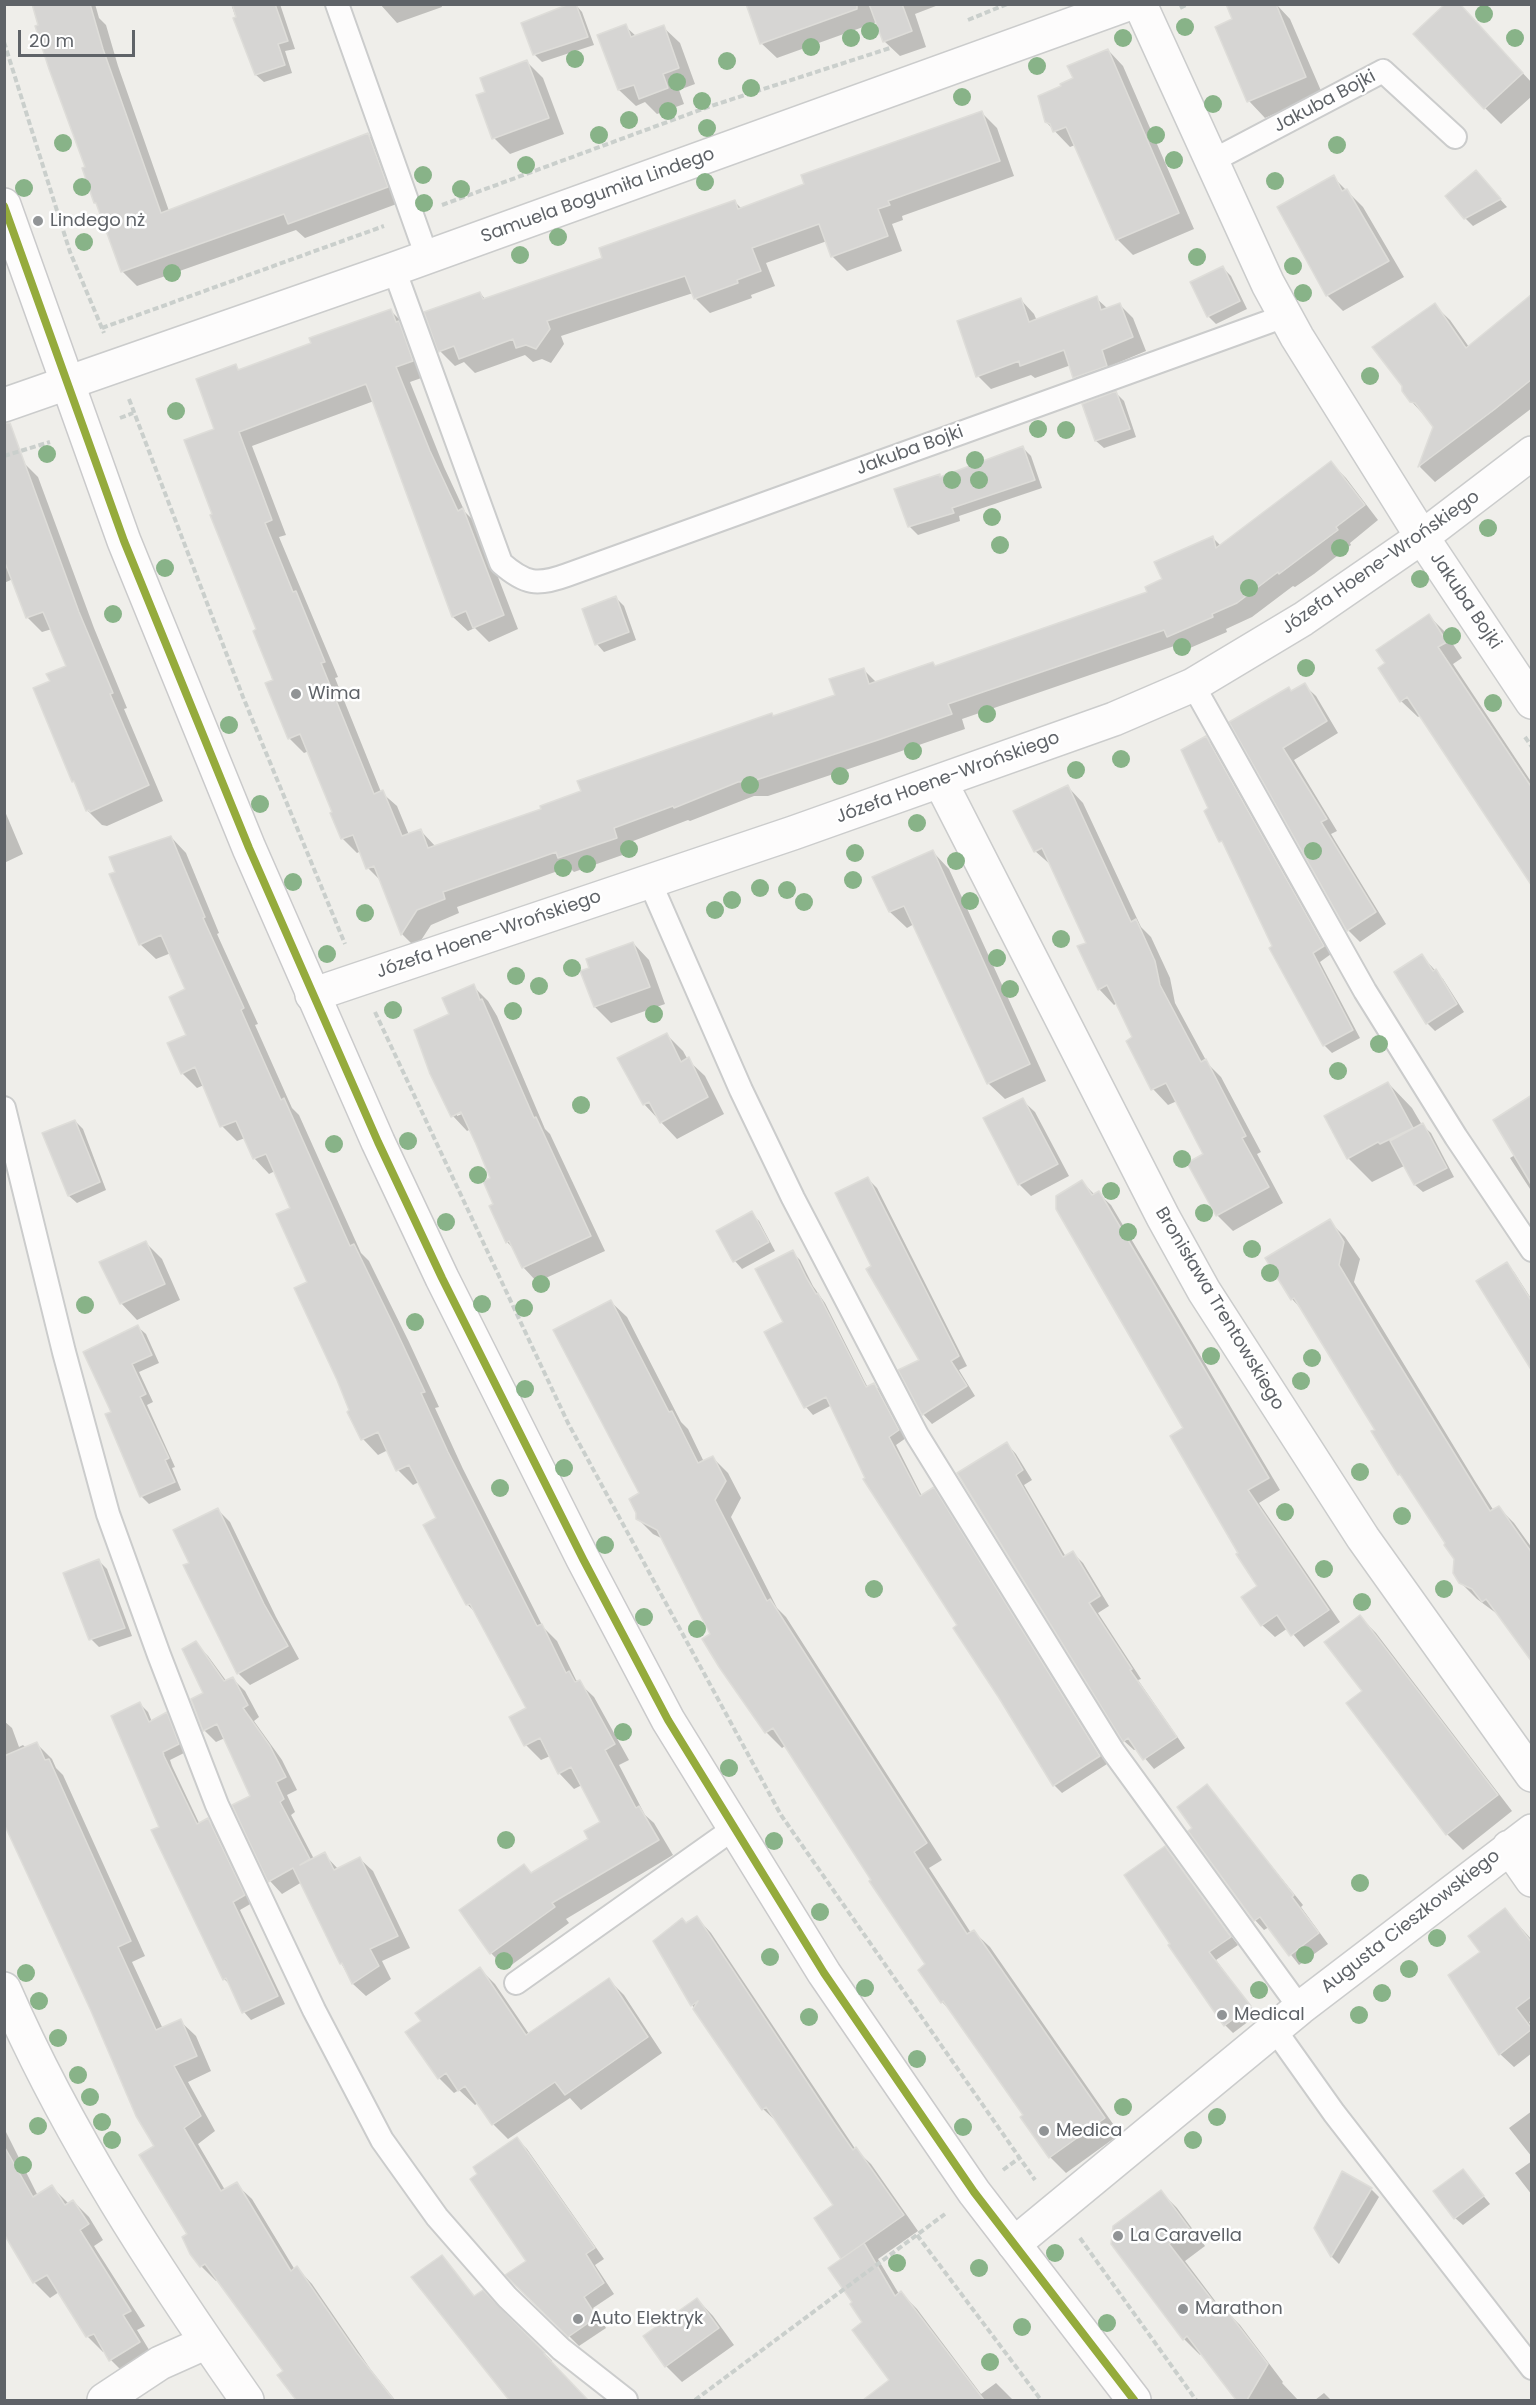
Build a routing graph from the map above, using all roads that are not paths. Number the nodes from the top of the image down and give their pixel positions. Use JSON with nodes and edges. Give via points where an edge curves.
{"nodes":[{"id":1,"x":337,"y":4,"type":"edge"},
{"id":2,"x":1128,"y":4,"type":"edge"},
{"id":3,"x":1140,"y":4,"type":"edge"},
{"id":4,"x":1455,"y":137,"type":"dead end"},
{"id":5,"x":1212,"y":161,"type":"junction"},
{"id":6,"x":4,"y":205,"type":"edge"},
{"id":7,"x":427,"y":257,"type":"junction"},
{"id":8,"x":394,"y":269,"type":"junction"},
{"id":9,"x":1285,"y":316,"type":"junction"},
{"id":10,"x":66,"y":383,"type":"junction"},
{"id":11,"x":4,"y":405,"type":"edge"},
{"id":12,"x":1532,"y":453,"type":"edge"},
{"id":13,"x":1422,"y":537,"type":"junction"},
{"id":14,"x":1193,"y":685,"type":"junction"},
{"id":15,"x":1532,"y":702,"type":"edge"},
{"id":16,"x":940,"y":782,"type":"junction"},
{"id":17,"x":649,"y":880,"type":"junction"},
{"id":18,"x":312,"y":995,"type":"junction"},
{"id":19,"x":4,"y":1108,"type":"edge"},
{"id":20,"x":1532,"y":1250,"type":"edge"},
{"id":21,"x":1532,"y":1776,"type":"edge"},
{"id":22,"x":733,"y":1829,"type":"junction"},
{"id":23,"x":1520,"y":1839,"type":"edge"},
{"id":24,"x":1532,"y":1880,"type":"edge"},
{"id":25,"x":516,"y":1983,"type":"dead end"},
{"id":26,"x":4,"y":1989,"type":"edge"},
{"id":27,"x":1300,"y":2008,"type":"junction"},
{"id":28,"x":1275,"y":2030,"type":"junction"},
{"id":29,"x":1014,"y":2244,"type":"junction"},
{"id":30,"x":207,"y":2342,"type":"junction"},
{"id":31,"x":1532,"y":2368,"type":"edge"},
{"id":32,"x":104,"y":2400,"type":"edge"},
{"id":33,"x":248,"y":2400,"type":"edge"},
{"id":34,"x":626,"y":2400,"type":"edge"},
{"id":35,"x":1134,"y":2400,"type":"edge"}],
"edges":[{"from":1,"to":7,"type":"lane"},
{"from":2,"to":7,"type":"street","name":"Samuela Bogumiła Lindego"},
{"from":3,"to":5,"type":"street","name":"Jakuba Bojki"},
{"from":4,"to":5,"type":"lane","name":"Jakuba Bojki","via":[[1383,71]]},
{"from":5,"to":9,"type":"street","name":"Jakuba Bojki"},
{"from":6,"to":10,"type":"street"},
{"from":7,"to":8,"type":"street","name":"Samuela Bogumiła Lindego"},
{"from":8,"to":9,"type":"lane","name":"Jakuba Bojki","via":[[501,563],[517,577],[535,582],[567,575]]},
{"from":8,"to":10,"type":"street","name":"Samuela Bogumiła Lindego"},
{"from":9,"to":13,"type":"street","name":"Jakuba Bojki"},
{"from":10,"to":11,"type":"street","name":"Samuela Bogumiła Lindego"},
{"from":10,"to":18,"type":"street","via":[[123,541]]},
{"from":12,"to":13,"type":"street","name":"Józefa Hoene-Wrońskiego"},
{"from":13,"to":14,"type":"street","name":"Józefa Hoene-Wrońskiego","via":[[1303,619]]},
{"from":13,"to":15,"type":"street","name":"Jakuba Bojki"},
{"from":14,"to":16,"type":"street","name":"Józefa Hoene-Wrońskiego","via":[[1114,719]]},
{"from":14,"to":20,"type":"lane","via":[[1365,991]]},
{"from":16,"to":17,"type":"street","name":"Józefa Hoene-Wrońskiego"},
{"from":16,"to":21,"type":"street","name":"Bronisława Trentowskiego","via":[[1162,1217],[1204,1291],[1363,1538]]},
{"from":17,"to":18,"type":"street","name":"Józefa Hoene-Wrońskiego"},
{"from":17,"to":27,"type":"lane","via":[[787,1187],[917,1435],[1113,1751]]},
{"from":18,"to":22,"type":"street","via":[[442,1278],[583,1559],[668,1720]]},
{"from":19,"to":34,"type":"lane","via":[[108,1514],[217,1805],[314,2010],[382,2140],[437,2217],[507,2297],[561,2349]]},
{"from":22,"to":25,"type":"lane"},
{"from":22,"to":29,"type":"street","via":[[830,1982]]},
{"from":23,"to":24,"type":"street"},
{"from":23,"to":27,"type":"street","name":"Augusta Cieszkowskiego"},
{"from":26,"to":30,"type":"street","via":[[44,2072],[119,2207]]},
{"from":27,"to":28,"type":"street","name":"Augusta Cieszkowskiego"},
{"from":28,"to":29,"type":"street","name":"Augusta Cieszkowskiego"},
{"from":28,"to":31,"type":"lane"},
{"from":29,"to":35,"type":"street"},
{"from":30,"to":32,"type":"street","via":[[160,2363]]},
{"from":30,"to":33,"type":"street"}]}
